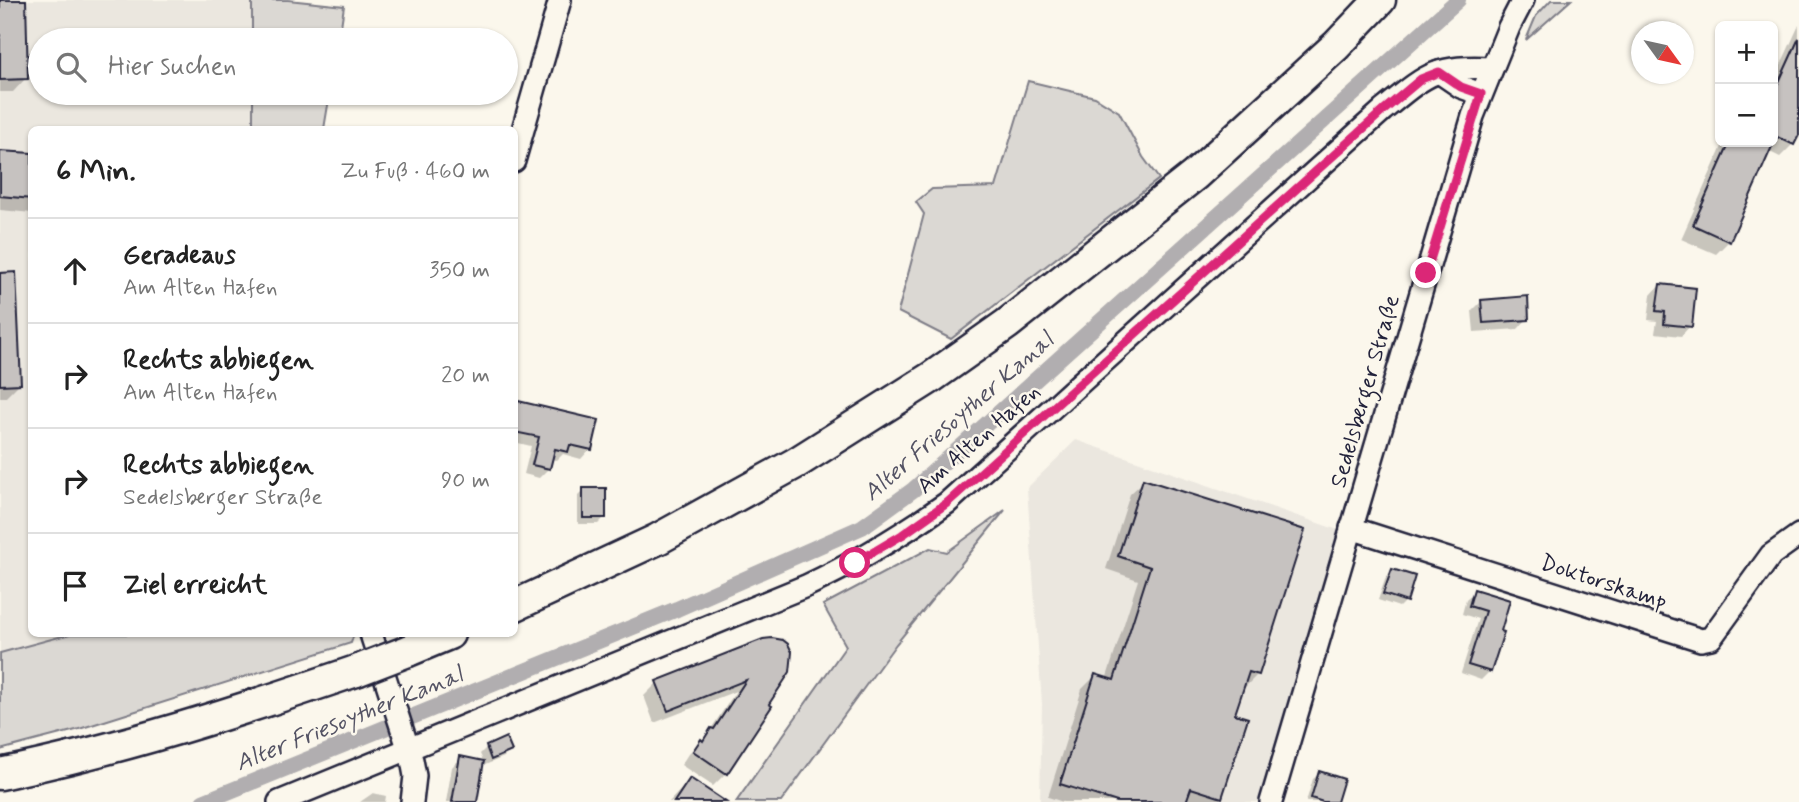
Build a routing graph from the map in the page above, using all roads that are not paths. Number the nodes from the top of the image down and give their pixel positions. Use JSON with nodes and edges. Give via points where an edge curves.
{"nodes":[{"id":1,"x":560,"y":0,"type":"edge"},
{"id":2,"x":1380,"y":0,"type":"edge"},
{"id":3,"x":1524,"y":0,"type":"edge"},
{"id":4,"x":1492,"y":68,"type":"junction"},
{"id":5,"x":1439,"y":72,"type":"junction"},
{"id":6,"x":1481,"y":94,"type":"junction"},
{"id":7,"x":518,"y":147,"type":"edge"},
{"id":8,"x":1350,"y":528,"type":"junction"},
{"id":9,"x":1799,"y":535,"type":"edge"},
{"id":10,"x":518,"y":604,"type":"edge"},
{"id":11,"x":372,"y":637,"type":"edge"},
{"id":12,"x":442,"y":637,"type":"edge"},
{"id":13,"x":402,"y":732,"type":"junction"},
{"id":14,"x":0,"y":774,"type":"edge"},
{"id":15,"x":278,"y":802,"type":"edge"},
{"id":16,"x":412,"y":802,"type":"edge"},
{"id":17,"x":1270,"y":802,"type":"edge"}],
"edges":[{"from":1,"to":7,"type":"street"},
{"from":2,"to":10,"type":"highway","via":[[1195,175],[1007,324],[932,377],[796,463],[659,539]]},
{"from":3,"to":4,"type":"street","name":"Sedelsberger Straße"},
{"from":4,"to":5,"type":"street","name":"Am Alten Hafen","via":[[1462,66]]},
{"from":4,"to":6,"type":"street","name":"Sedelsberger Straße"},
{"from":5,"to":6,"type":"street"},
{"from":5,"to":13,"type":"street","name":"Am Alten Hafen","via":[[1421,79],[1384,110],[947,503],[902,535],[806,586]]},
{"from":6,"to":8,"type":"street","name":"Sedelsberger Straße"},
{"from":8,"to":9,"type":"street","name":"Doktorskamp","via":[[1701,640],[1711,638],[1771,555]]},
{"from":8,"to":17,"type":"street","name":"Sedelsberger Straße"},
{"from":11,"to":13,"type":"street"},
{"from":12,"to":14,"type":"highway","bridge":true,"via":[[227,715]]},
{"from":13,"to":15,"type":"street","name":"Am Alten Hafen"},
{"from":13,"to":16,"type":"street","via":[[415,776]]}]}
